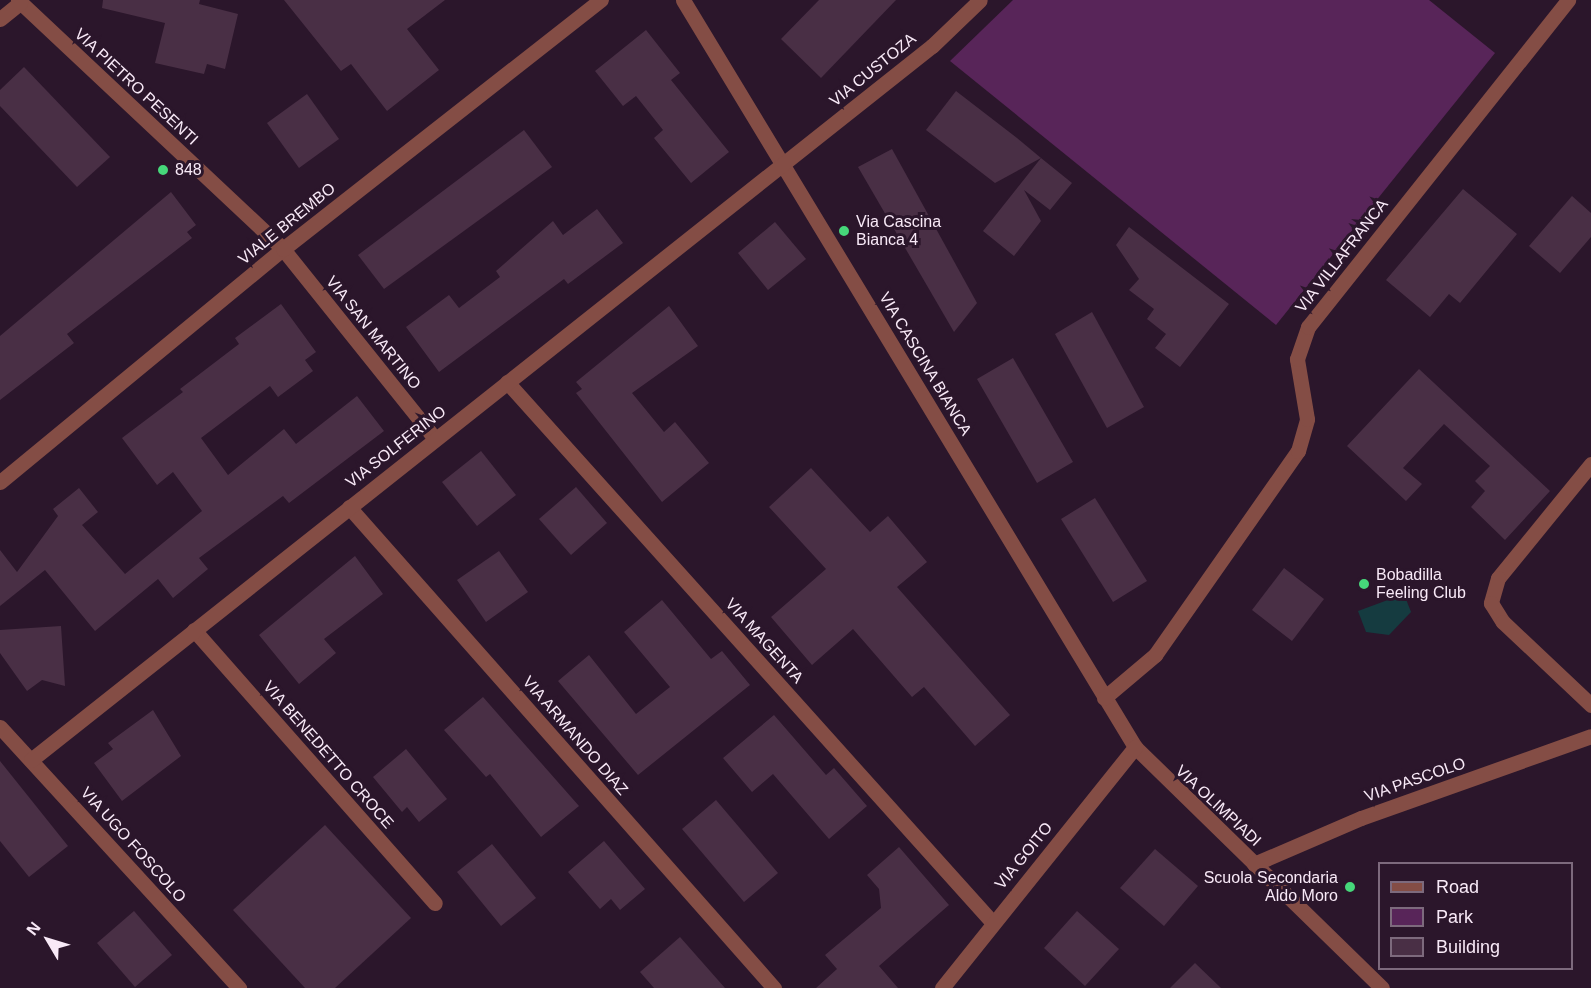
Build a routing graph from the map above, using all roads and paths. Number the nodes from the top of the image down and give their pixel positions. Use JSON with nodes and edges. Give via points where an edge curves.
{"nodes":[{"id":1,"x":601,"y":0,"type":"edge"},
{"id":2,"x":683,"y":0,"type":"edge"},
{"id":3,"x":980,"y":0,"type":"edge"},
{"id":4,"x":1569,"y":0,"type":"edge"},
{"id":5,"x":19,"y":1,"type":"edge"},
{"id":6,"x":0,"y":19,"type":"edge"},
{"id":7,"x":784,"y":163,"type":"junction"},
{"id":8,"x":283,"y":249,"type":"junction"},
{"id":9,"x":507,"y":382,"type":"junction"},
{"id":10,"x":435,"y":440,"type":"junction"},
{"id":11,"x":1591,"y":464,"type":"edge"},
{"id":12,"x":0,"y":482,"type":"edge"},
{"id":13,"x":350,"y":507,"type":"junction"},
{"id":14,"x":194,"y":630,"type":"junction"},
{"id":15,"x":1104,"y":698,"type":"junction"},
{"id":16,"x":1591,"y":705,"type":"edge"},
{"id":17,"x":0,"y":727,"type":"edge"},
{"id":18,"x":1591,"y":736,"type":"edge"},
{"id":19,"x":1135,"y":747,"type":"junction"},
{"id":20,"x":30,"y":760,"type":"junction"},
{"id":21,"x":1254,"y":864,"type":"junction"},
{"id":22,"x":435,"y":903,"type":"dead end"},
{"id":23,"x":993,"y":923,"type":"junction"},
{"id":24,"x":239,"y":988,"type":"edge"},
{"id":25,"x":774,"y":988,"type":"edge"},
{"id":26,"x":942,"y":988,"type":"edge"},
{"id":27,"x":1382,"y":988,"type":"edge"}],
"edges":[{"from":1,"to":8,"type":"street","name":"VIALE BREMBO"},
{"from":2,"to":7,"type":"street","name":"VIA CASCINA BIANCA"},
{"from":3,"to":7,"type":"street","name":"VIA CUSTOZA","via":[[932,46]]},
{"from":4,"to":15,"type":"street","name":"VIA VILLAFRANCA","via":[[1308,327],[1297,359],[1307,419],[1298,451],[1155,655]]},
{"from":5,"to":6,"type":"street"},
{"from":5,"to":8,"type":"street","name":"VIA PIETRO PESENTI"},
{"from":7,"to":9,"type":"street","name":"VIA SOLFERINO"},
{"from":7,"to":15,"type":"street","name":"VIA CASCINA BIANCA"},
{"from":8,"to":10,"type":"street","name":"VIA SAN MARTINO"},
{"from":8,"to":12,"type":"street","name":"VIALE BREMBO"},
{"from":9,"to":10,"type":"street","name":"VIA SOLFERINO"},
{"from":9,"to":23,"type":"street","name":"VIA MAGENTA"},
{"from":10,"to":13,"type":"street","name":"VIA SOLFERINO"},
{"from":11,"to":16,"type":"street","via":[[1498,578],[1491,603],[1503,622]]},
{"from":13,"to":14,"type":"street","name":"VIA SOLFERINO"},
{"from":13,"to":25,"type":"street","name":"VIA ARMANDO DIAZ"},
{"from":14,"to":20,"type":"street","name":"VIA SOLFERINO"},
{"from":14,"to":22,"type":"street","name":"VIA BENEDETTO CROCE"},
{"from":15,"to":19,"type":"street","name":"VIA CASCINA BIANCA"},
{"from":17,"to":20,"type":"street","name":"VIA UGO FOSCOLO"},
{"from":18,"to":21,"type":"street","name":"VIA PASCOLO","via":[[1361,818]]},
{"from":19,"to":21,"type":"street","name":"VIA OLIMPIADI"},
{"from":19,"to":23,"type":"street","name":"VIA GOITO"},
{"from":20,"to":24,"type":"street","name":"VIA UGO FOSCOLO"},
{"from":21,"to":27,"type":"street","name":"VIA OLIMPIADI"},
{"from":23,"to":26,"type":"street","name":"VIA GOITO"}]}
